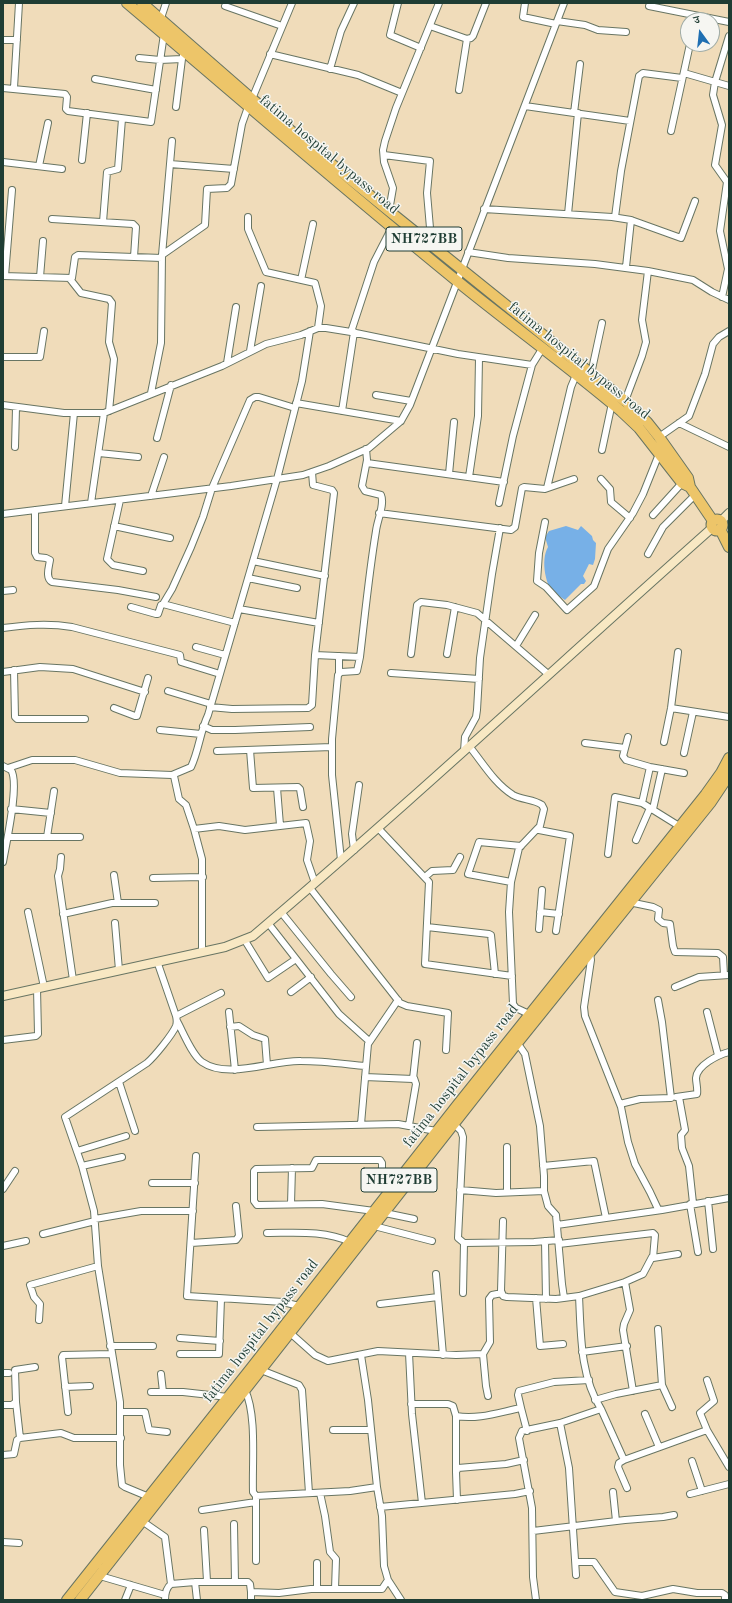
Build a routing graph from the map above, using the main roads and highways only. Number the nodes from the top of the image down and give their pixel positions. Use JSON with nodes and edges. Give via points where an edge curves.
{"nodes":[{"id":1,"x":127,"y":3,"type":"edge"},
{"id":2,"x":142,"y":3,"type":"edge"},
{"id":3,"x":158,"y":23,"type":"junction"},
{"id":4,"x":250,"y":103,"type":"junction"},
{"id":5,"x":520,"y":325,"type":"junction"},
{"id":6,"x":689,"y":488,"type":"junction"},
{"id":7,"x":729,"y":514,"type":"edge"},
{"id":8,"x":717,"y":525,"type":"junction"},
{"id":9,"x":729,"y":547,"type":"edge"},
{"id":10,"x":729,"y":758,"type":"edge"},
{"id":11,"x":729,"y":775,"type":"edge"},
{"id":12,"x":3,"y":996,"type":"edge"},
{"id":13,"x":514,"y":1040,"type":"junction"},
{"id":14,"x":463,"y":1105,"type":"junction"},
{"id":15,"x":287,"y":1330,"type":"junction"},
{"id":16,"x":167,"y":1482,"type":"junction"},
{"id":17,"x":67,"y":1600,"type":"edge"},
{"id":18,"x":80,"y":1600,"type":"edge"}],
"edges":[{"from":1,"to":3,"type":"highway","name":"fatima hospital bypass road","number":"NH727BB"},
{"from":2,"to":3,"type":"highway","name":"fatima hospital bypass road","number":"NH727BB"},
{"from":3,"to":4,"type":"highway","name":"fatima hospital bypass road","number":"NH727BB"},
{"from":3,"to":4,"type":"highway","name":"fatima hospital bypass road","number":"NH727BB","via":[[164,34],[183,55]]},
{"from":4,"to":5,"type":"highway","name":"fatima hospital bypass road","number":"NH727BB","via":[[425,241]]},
{"from":4,"to":5,"type":"highway","name":"fatima hospital bypass road","number":"NH727BB","via":[[458,282]]},
{"from":5,"to":6,"type":"highway","name":"fatima hospital bypass road","number":"NH727BB","via":[[542,349],[612,403],[639,428]]},
{"from":5,"to":6,"type":"highway","name":"fatima hospital bypass road","number":"NH727BB","via":[[591,374],[647,422],[688,478]]},
{"from":6,"to":8,"type":"highway","name":"fatima hospital bypass road","number":"NH727BB"},
{"from":7,"to":8,"type":"main road"},
{"from":8,"to":9,"type":"highway","name":"fatima hospital bypass road","number":"NH727BB"},
{"from":8,"to":12,"type":"main road","via":[[354,850],[253,936],[225,947]]},
{"from":10,"to":13,"type":"highway","name":"fatima hospital bypass road","number":"NH727BB","via":[[710,789],[529,1014]]},
{"from":11,"to":13,"type":"highway","name":"fatima hospital bypass road","number":"NH727BB","via":[[712,802],[631,903]]},
{"from":13,"to":14,"type":"highway","name":"fatima hospital bypass road","number":"NH727BB"},
{"from":14,"to":15,"type":"highway","name":"fatima hospital bypass road","number":"NH727BB","via":[[454,1124],[385,1213]]},
{"from":14,"to":15,"type":"highway","name":"fatima hospital bypass road","number":"NH727BB","via":[[436,1131],[299,1306]]},
{"from":15,"to":16,"type":"highway","name":"fatima hospital bypass road","number":"NH727BB","via":[[228,1398]]},
{"from":15,"to":16,"type":"highway","name":"fatima hospital bypass road","number":"NH727BB","via":[[261,1370]]},
{"from":16,"to":17,"type":"highway","name":"fatima hospital bypass road","number":"NH727BB","via":[[149,1496]]},
{"from":16,"to":18,"type":"highway","name":"fatima hospital bypass road","number":"NH727BB","via":[[142,1521]]}]}
